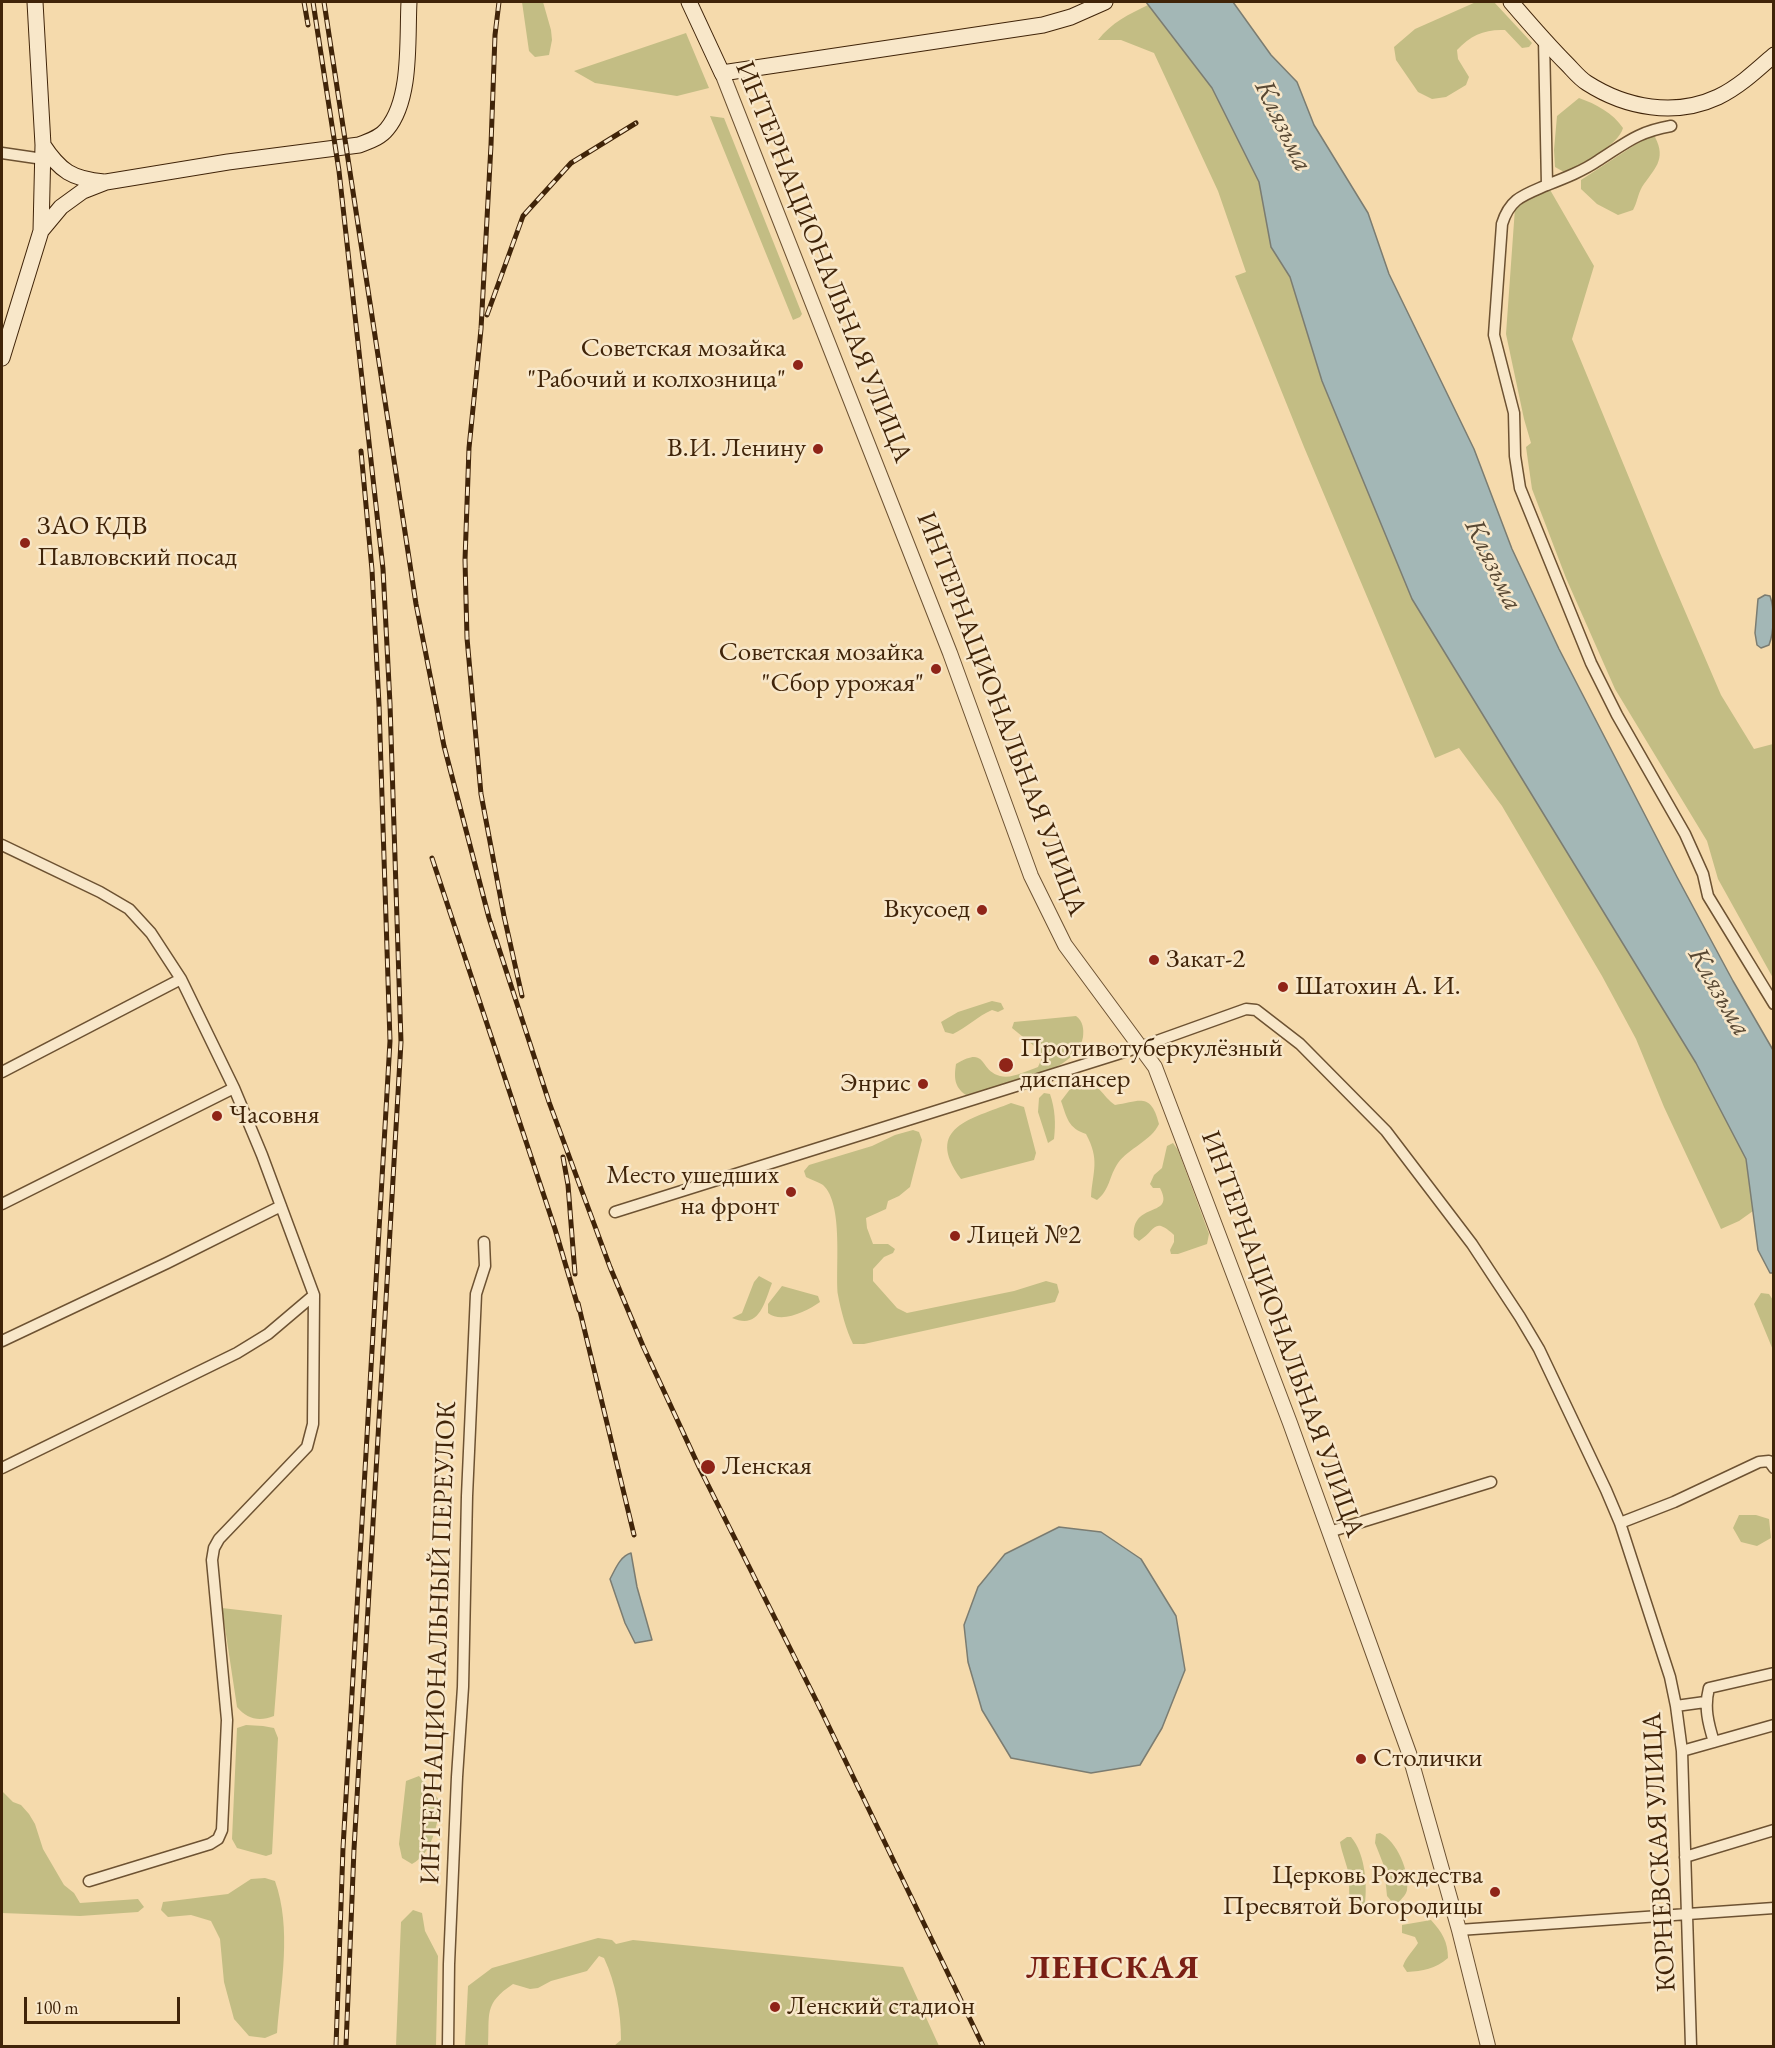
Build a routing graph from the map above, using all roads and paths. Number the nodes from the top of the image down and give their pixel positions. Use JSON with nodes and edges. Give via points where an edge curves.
{"nodes":[{"id":1,"x":35,"y":2,"type":"edge"},
{"id":2,"x":409,"y":2,"type":"edge"},
{"id":3,"x":689,"y":2,"type":"edge"},
{"id":4,"x":1105,"y":2,"type":"edge"},
{"id":5,"x":1511,"y":2,"type":"edge"},
{"id":6,"x":1544,"y":40,"type":"junction"},
{"id":7,"x":1773,"y":55,"type":"edge"},
{"id":8,"x":722,"y":73,"type":"junction"},
{"id":9,"x":1671,"y":126,"type":"dead end"},
{"id":10,"x":43,"y":152,"type":"junction"},
{"id":11,"x":2,"y":153,"type":"edge"},
{"id":12,"x":106,"y":182,"type":"junction"},
{"id":13,"x":1547,"y":185,"type":"junction"},
{"id":14,"x":41,"y":231,"type":"junction"},
{"id":15,"x":2,"y":358,"type":"edge"},
{"id":16,"x":2,"y":845,"type":"edge"},
{"id":17,"x":181,"y":979,"type":"junction"},
{"id":18,"x":1773,"y":1004,"type":"edge"},
{"id":19,"x":1140,"y":1047,"type":"junction"},
{"id":20,"x":2,"y":1072,"type":"edge"},
{"id":21,"x":234,"y":1088,"type":"junction"},
{"id":22,"x":2,"y":1204,"type":"edge"},
{"id":23,"x":281,"y":1206,"type":"junction"},
{"id":24,"x":615,"y":1212,"type":"dead end"},
{"id":25,"x":484,"y":1242,"type":"dead end"},
{"id":26,"x":314,"y":1295,"type":"junction"},
{"id":27,"x":2,"y":1341,"type":"edge"},
{"id":28,"x":2,"y":1468,"type":"edge"},
{"id":29,"x":1773,"y":1468,"type":"edge"},
{"id":30,"x":1491,"y":1482,"type":"dead end"},
{"id":31,"x":1620,"y":1523,"type":"junction"},
{"id":32,"x":1329,"y":1532,"type":"junction"},
{"id":33,"x":1773,"y":1673,"type":"edge"},
{"id":34,"x":1706,"y":1701,"type":"junction"},
{"id":35,"x":1676,"y":1706,"type":"junction"},
{"id":36,"x":1773,"y":1725,"type":"edge"},
{"id":37,"x":1714,"y":1742,"type":"junction"},
{"id":38,"x":1682,"y":1751,"type":"junction"},
{"id":39,"x":1773,"y":1830,"type":"edge"},
{"id":40,"x":1685,"y":1857,"type":"junction"},
{"id":41,"x":89,"y":1881,"type":"dead end"},
{"id":42,"x":1773,"y":1908,"type":"edge"},
{"id":43,"x":1688,"y":1915,"type":"junction"},
{"id":44,"x":1459,"y":1930,"type":"junction"},
{"id":45,"x":448,"y":2046,"type":"edge"},
{"id":46,"x":1488,"y":2046,"type":"edge"},
{"id":47,"x":1691,"y":2046,"type":"edge"}],
"edges":[{"from":1,"to":10,"type":"main road"},
{"from":2,"to":12,"type":"main road","via":[[406,68],[399,109],[387,130],[377,138],[359,145]]},
{"from":3,"to":8,"type":"main road","name":"ИНТЕРНАЦИОНАЛЬНАЯ УЛИЦА"},
{"from":4,"to":8,"type":"main road","via":[[1043,25]]},
{"from":5,"to":6,"type":"main road"},
{"from":6,"to":7,"type":"main road","via":[[1586,82],[1653,109],[1683,107],[1717,97]]},
{"from":6,"to":13,"type":"street"},
{"from":8,"to":19,"type":"street","name":"ИНТЕРНАЦИОНАЛЬНАЯ УЛИЦА","via":[[950,653],[1031,876],[1065,945]]},
{"from":9,"to":13,"type":"street","via":[[1620,144],[1599,160]]},
{"from":10,"to":11,"type":"street"},
{"from":10,"to":12,"type":"main road","via":[[67,173]]},
{"from":10,"to":14,"type":"main road"},
{"from":12,"to":14,"type":"main road","via":[[83,191],[61,207]]},
{"from":13,"to":18,"type":"street","via":[[1513,201],[1502,224],[1494,335],[1514,413],[1520,488],[1591,663],[1685,834],[1708,896]]},
{"from":14,"to":15,"type":"main road"},
{"from":16,"to":17,"type":"street","via":[[129,909],[151,933]]},
{"from":17,"to":20,"type":"street"},
{"from":17,"to":21,"type":"street"},
{"from":19,"to":24,"type":"street"},
{"from":19,"to":31,"type":"street","name":"КОРНЕВСКАЯ УЛИЦА","via":[[1251,1008],[1300,1044],[1386,1131],[1472,1244],[1539,1349]]},
{"from":19,"to":32,"type":"street","name":"ИНТЕРНАЦИОНАЛЬНАЯ УЛИЦА","via":[[1155,1067]]},
{"from":21,"to":22,"type":"street"},
{"from":21,"to":23,"type":"street"},
{"from":23,"to":26,"type":"street"},
{"from":23,"to":27,"type":"street"},
{"from":25,"to":45,"type":"street","name":"ИНТЕРНАЦИОНАЛЬНЫЙ ПЕРЕУЛОК","via":[[485,1266],[476,1294]]},
{"from":26,"to":28,"type":"street","via":[[268,1334],[237,1353]]},
{"from":26,"to":41,"type":"street","via":[[313,1424],[307,1448],[219,1539],[213,1554],[227,1720],[222,1830],[210,1844]]},
{"from":29,"to":31,"type":"street","via":[[1769,1461],[1759,1462]]},
{"from":30,"to":32,"type":"street"},
{"from":31,"to":35,"type":"street","name":"КОРНЕВСКАЯ УЛИЦА","via":[[1655,1626]]},
{"from":32,"to":44,"type":"street","name":"ИНТЕРНАЦИОНАЛЬНАЯ УЛИЦА","via":[[1409,1753]]},
{"from":33,"to":34,"type":"street","via":[[1709,1688]]},
{"from":34,"to":35,"type":"street"},
{"from":34,"to":37,"type":"street"},
{"from":35,"to":38,"type":"street","name":"КОРНЕВСКАЯ УЛИЦА"},
{"from":36,"to":37,"type":"street"},
{"from":37,"to":38,"type":"street"},
{"from":38,"to":40,"type":"street","name":"КОРНЕВСКАЯ УЛИЦА"},
{"from":39,"to":40,"type":"street"},
{"from":40,"to":43,"type":"street","name":"КОРНЕВСКАЯ УЛИЦА"},
{"from":42,"to":43,"type":"street"},
{"from":43,"to":44,"type":"street"},
{"from":43,"to":47,"type":"street","name":"КОРНЕВСКАЯ УЛИЦА"},
{"from":44,"to":46,"type":"street","name":"ИНТЕРНАЦИОНАЛЬНАЯ УЛИЦА"}]}
